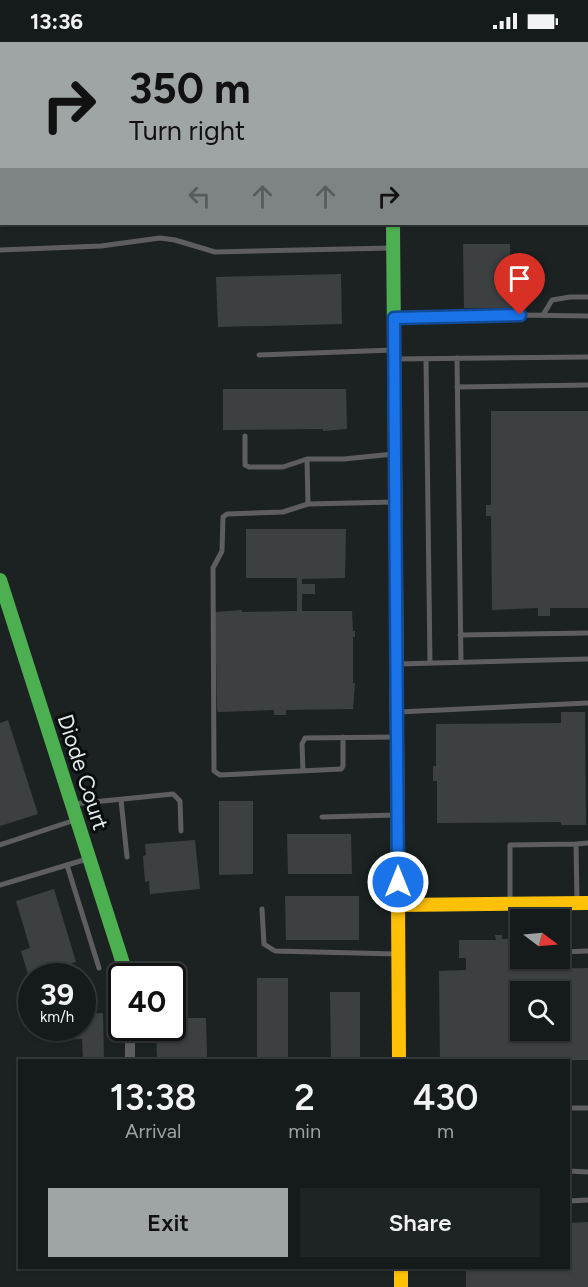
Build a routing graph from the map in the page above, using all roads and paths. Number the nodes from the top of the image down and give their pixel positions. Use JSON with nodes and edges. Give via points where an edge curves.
{"nodes":[{"id":1,"x":393,"y":225,"type":"edge"},
{"id":2,"x":394,"y":248,"type":"junction"},
{"id":3,"x":0,"y":250,"type":"edge"},
{"id":4,"x":588,"y":297,"type":"edge"},
{"id":5,"x":543,"y":315,"type":"junction"},
{"id":6,"x":588,"y":316,"type":"edge"},
{"id":7,"x":394,"y":318,"type":"junction"},
{"id":8,"x":394,"y":355,"type":"junction"},
{"id":9,"x":259,"y":356,"type":"dead end"},
{"id":10,"x":588,"y":357,"type":"edge"},
{"id":11,"x":426,"y":358,"type":"junction"},
{"id":12,"x":456,"y":358,"type":"junction"},
{"id":13,"x":588,"y":385,"type":"edge"},
{"id":14,"x":457,"y":387,"type":"junction"},
{"id":15,"x":245,"y":436,"type":"dead end"},
{"id":16,"x":395,"y":454,"type":"junction"},
{"id":17,"x":307,"y":459,"type":"junction"},
{"id":18,"x":395,"y":502,"type":"junction"},
{"id":19,"x":308,"y":504,"type":"junction"},
{"id":20,"x":0,"y":580,"type":"edge"},
{"id":21,"x":588,"y":633,"type":"edge"},
{"id":22,"x":460,"y":635,"type":"junction"},
{"id":23,"x":588,"y":659,"type":"edge"},
{"id":24,"x":461,"y":662,"type":"junction"},
{"id":25,"x":430,"y":663,"type":"junction"},
{"id":26,"x":397,"y":664,"type":"junction"},
{"id":27,"x":588,"y":703,"type":"edge"},
{"id":28,"x":397,"y":712,"type":"junction"},
{"id":29,"x":343,"y":737,"type":"junction"},
{"id":30,"x":398,"y":737,"type":"junction"},
{"id":31,"x":303,"y":771,"type":"junction"},
{"id":32,"x":121,"y":800,"type":"junction"},
{"id":33,"x":72,"y":804,"type":"junction"},
{"id":34,"x":398,"y":815,"type":"junction"},
{"id":35,"x":322,"y":817,"type":"dead end"},
{"id":36,"x":77,"y":820,"type":"junction"},
{"id":37,"x":181,"y":831,"type":"dead end"},
{"id":38,"x":588,"y":843,"type":"edge"},
{"id":39,"x":576,"y":844,"type":"junction"},
{"id":40,"x":0,"y":845,"type":"edge"},
{"id":41,"x":127,"y":857,"type":"dead end"},
{"id":42,"x":89,"y":858,"type":"junction"},
{"id":43,"x":67,"y":865,"type":"junction"},
{"id":44,"x":0,"y":885,"type":"edge"},
{"id":45,"x":510,"y":903,"type":"junction"},
{"id":46,"x":544,"y":903,"type":"junction"},
{"id":47,"x":583,"y":903,"type":"edge"},
{"id":48,"x":399,"y":905,"type":"junction"},
{"id":49,"x":262,"y":909,"type":"dead end"},
{"id":50,"x":544,"y":909,"type":"edge"},
{"id":51,"x":588,"y":951,"type":"edge"},
{"id":52,"x":570,"y":952,"type":"edge"},
{"id":53,"x":399,"y":954,"type":"junction"},
{"id":54,"x":123,"y":963,"type":"edge"},
{"id":55,"x":99,"y":968,"type":"dead end"},
{"id":56,"x":130,"y":1041,"type":"edge"},
{"id":57,"x":130,"y":1059,"type":"edge"},
{"id":58,"x":399,"y":1059,"type":"edge"},
{"id":59,"x":570,"y":1108,"type":"edge"},
{"id":60,"x":587,"y":1108,"type":"edge"},
{"id":61,"x":570,"y":1171,"type":"edge"},
{"id":62,"x":588,"y":1172,"type":"edge"},
{"id":63,"x":588,"y":1200,"type":"edge"},
{"id":64,"x":570,"y":1201,"type":"edge"},
{"id":65,"x":401,"y":1269,"type":"edge"},
{"id":66,"x":401,"y":1287,"type":"edge"}],
"edges":[{"from":1,"to":2,"type":"street"},
{"from":2,"to":3,"type":"lane","via":[[215,252],[160,238],[101,246]]},
{"from":2,"to":7,"type":"street"},
{"from":4,"to":5,"type":"lane","via":[[552,300]]},
{"from":5,"to":6,"type":"lane"},
{"from":5,"to":7,"type":"lane"},
{"from":7,"to":8,"type":"street"},
{"from":8,"to":9,"type":"lane"},
{"from":8,"to":11,"type":"lane"},
{"from":8,"to":16,"type":"street"},
{"from":10,"to":12,"type":"lane"},
{"from":11,"to":12,"type":"lane"},
{"from":11,"to":25,"type":"lane"},
{"from":12,"to":14,"type":"lane"},
{"from":13,"to":14,"type":"lane"},
{"from":14,"to":22,"type":"lane"},
{"from":15,"to":17,"type":"lane","via":[[245,465],[249,467],[283,467]]},
{"from":16,"to":17,"type":"lane"},
{"from":16,"to":18,"type":"street"},
{"from":17,"to":19,"type":"lane"},
{"from":18,"to":19,"type":"lane"},
{"from":18,"to":26,"type":"street"},
{"from":19,"to":31,"type":"lane","via":[[284,512],[227,514],[223,517],[222,550],[213,568],[214,771],[220,775]]},
{"from":20,"to":33,"type":"street","name":"Diode Court"},
{"from":21,"to":22,"type":"lane"},
{"from":22,"to":24,"type":"lane"},
{"from":23,"to":24,"type":"lane"},
{"from":24,"to":25,"type":"lane"},
{"from":25,"to":26,"type":"lane"},
{"from":26,"to":28,"type":"street"},
{"from":27,"to":28,"type":"lane"},
{"from":28,"to":30,"type":"street"},
{"from":29,"to":30,"type":"lane"},
{"from":29,"to":31,"type":"lane","via":[[342,768]]},
{"from":29,"to":31,"type":"lane","via":[[305,738]]},
{"from":30,"to":34,"type":"street"},
{"from":32,"to":33,"type":"lane"},
{"from":32,"to":37,"type":"lane","via":[[173,794],[180,801]]},
{"from":32,"to":41,"type":"lane"},
{"from":33,"to":36,"type":"street","name":"Diode Court"},
{"from":34,"to":35,"type":"lane"},
{"from":34,"to":48,"type":"street"},
{"from":36,"to":40,"type":"lane"},
{"from":36,"to":42,"type":"street","name":"Diode Court"},
{"from":38,"to":39,"type":"lane"},
{"from":39,"to":45,"type":"lane","via":[[510,844]]},
{"from":39,"to":47,"type":"lane"},
{"from":42,"to":43,"type":"lane"},
{"from":42,"to":54,"type":"street","name":"Diode Court"},
{"from":43,"to":44,"type":"lane"},
{"from":43,"to":55,"type":"lane"},
{"from":45,"to":46,"type":"street"},
{"from":45,"to":48,"type":"street"},
{"from":46,"to":47,"type":"street"},
{"from":46,"to":50,"type":"lane"},
{"from":48,"to":53,"type":"street"},
{"from":49,"to":53,"type":"lane","via":[[264,944],[275,951]]},
{"from":51,"to":52,"type":"lane"},
{"from":53,"to":58,"type":"street"},
{"from":56,"to":57,"type":"street"},
{"from":59,"to":60,"type":"lane"},
{"from":61,"to":62,"type":"lane"},
{"from":63,"to":64,"type":"lane"},
{"from":65,"to":66,"type":"street"}]}
